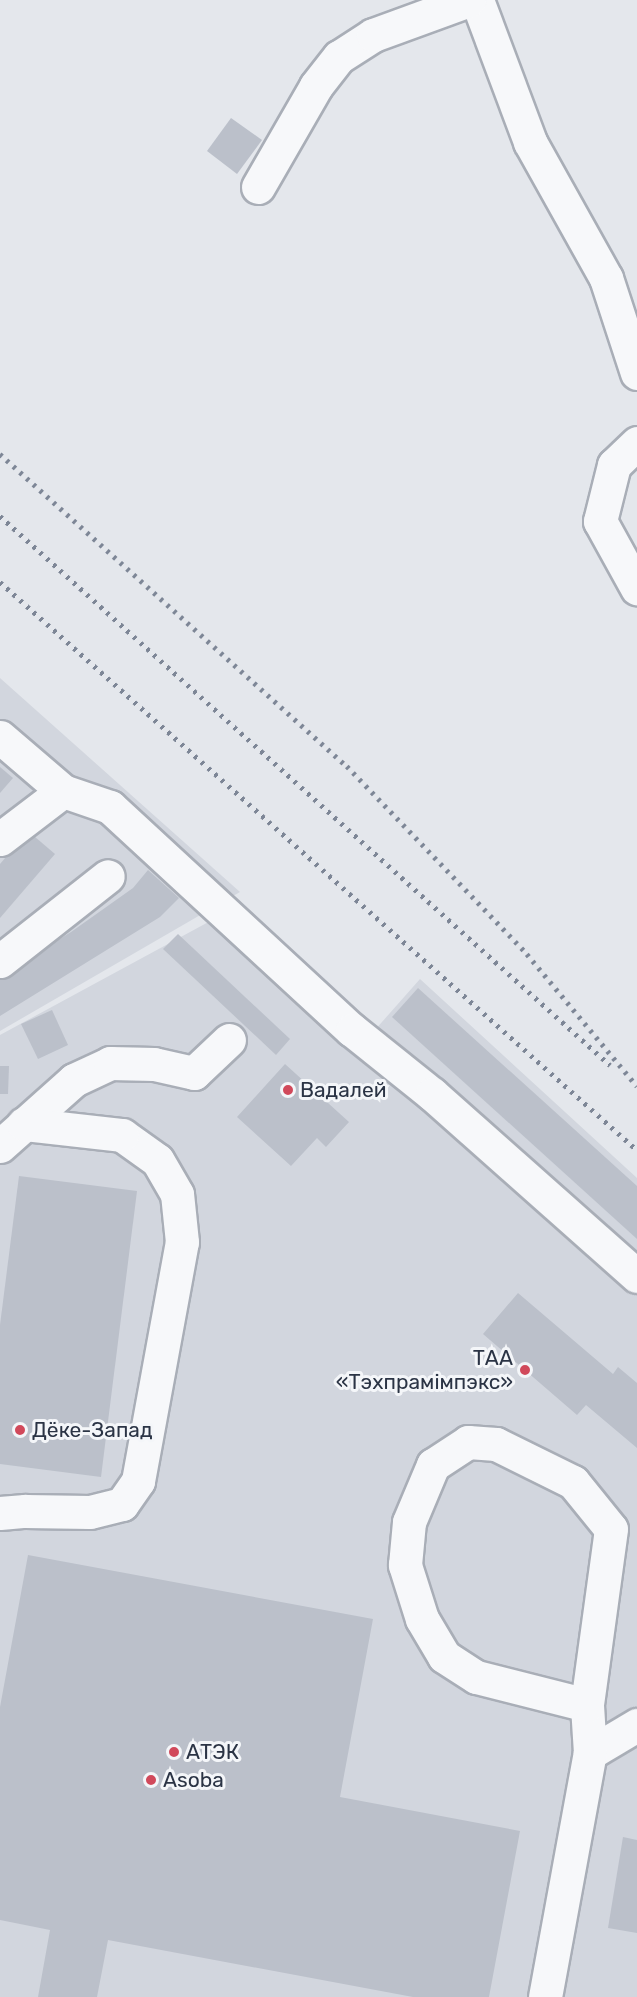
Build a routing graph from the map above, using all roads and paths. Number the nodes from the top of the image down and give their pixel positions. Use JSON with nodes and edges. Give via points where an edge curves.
{"nodes":[{"id":1,"x":469,"y":0,"type":"edge"},
{"id":2,"x":477,"y":0,"type":"edge"},
{"id":3,"x":258,"y":186,"type":"dead end"},
{"id":4,"x":637,"y":373,"type":"edge"},
{"id":5,"x":637,"y":443,"type":"edge"},
{"id":6,"x":637,"y":588,"type":"edge"},
{"id":7,"x":0,"y":737,"type":"edge"},
{"id":8,"x":63,"y":791,"type":"junction"},
{"id":9,"x":0,"y":839,"type":"edge"},
{"id":10,"x":108,"y":876,"type":"dead end"},
{"id":11,"x":0,"y":961,"type":"edge"},
{"id":12,"x":229,"y":1040,"type":"dead end"},
{"id":13,"x":24,"y":1124,"type":"junction"},
{"id":14,"x":0,"y":1146,"type":"edge"},
{"id":15,"x":637,"y":1276,"type":"edge"},
{"id":16,"x":0,"y":1513,"type":"edge"},
{"id":17,"x":624,"y":1536,"type":"edge"},
{"id":18,"x":587,"y":1705,"type":"junction"},
{"id":19,"x":637,"y":1725,"type":"edge"},
{"id":20,"x":590,"y":1753,"type":"junction"},
{"id":21,"x":545,"y":1997,"type":"edge"}],
"edges":[{"from":1,"to":3,"type":"street","via":[[373,35],[339,57],[316,86]]},
{"from":2,"to":4,"type":"street","via":[[530,142],[606,278]]},
{"from":5,"to":6,"type":"street","via":[[614,465],[600,521]]},
{"from":7,"to":8,"type":"street"},
{"from":8,"to":9,"type":"street"},
{"from":8,"to":15,"type":"street","via":[[110,807],[352,1030],[432,1094]]},
{"from":10,"to":11,"type":"street"},
{"from":12,"to":13,"type":"street","via":[[194,1073],[154,1064],[110,1063],[74,1080]]},
{"from":13,"to":14,"type":"street"},
{"from":13,"to":16,"type":"street","via":[[122,1135],[157,1160],[177,1194],[182,1242],[138,1481],[122,1504],[90,1512]]},
{"from":17,"to":18,"type":"street"},
{"from":17,"to":18,"type":"street","via":[[573,1482],[496,1444],[468,1442],[433,1465],[409,1522],[405,1565],[422,1619],[444,1656],[476,1677]]},
{"from":18,"to":20,"type":"street"},
{"from":19,"to":20,"type":"street"},
{"from":20,"to":21,"type":"street"}]}
